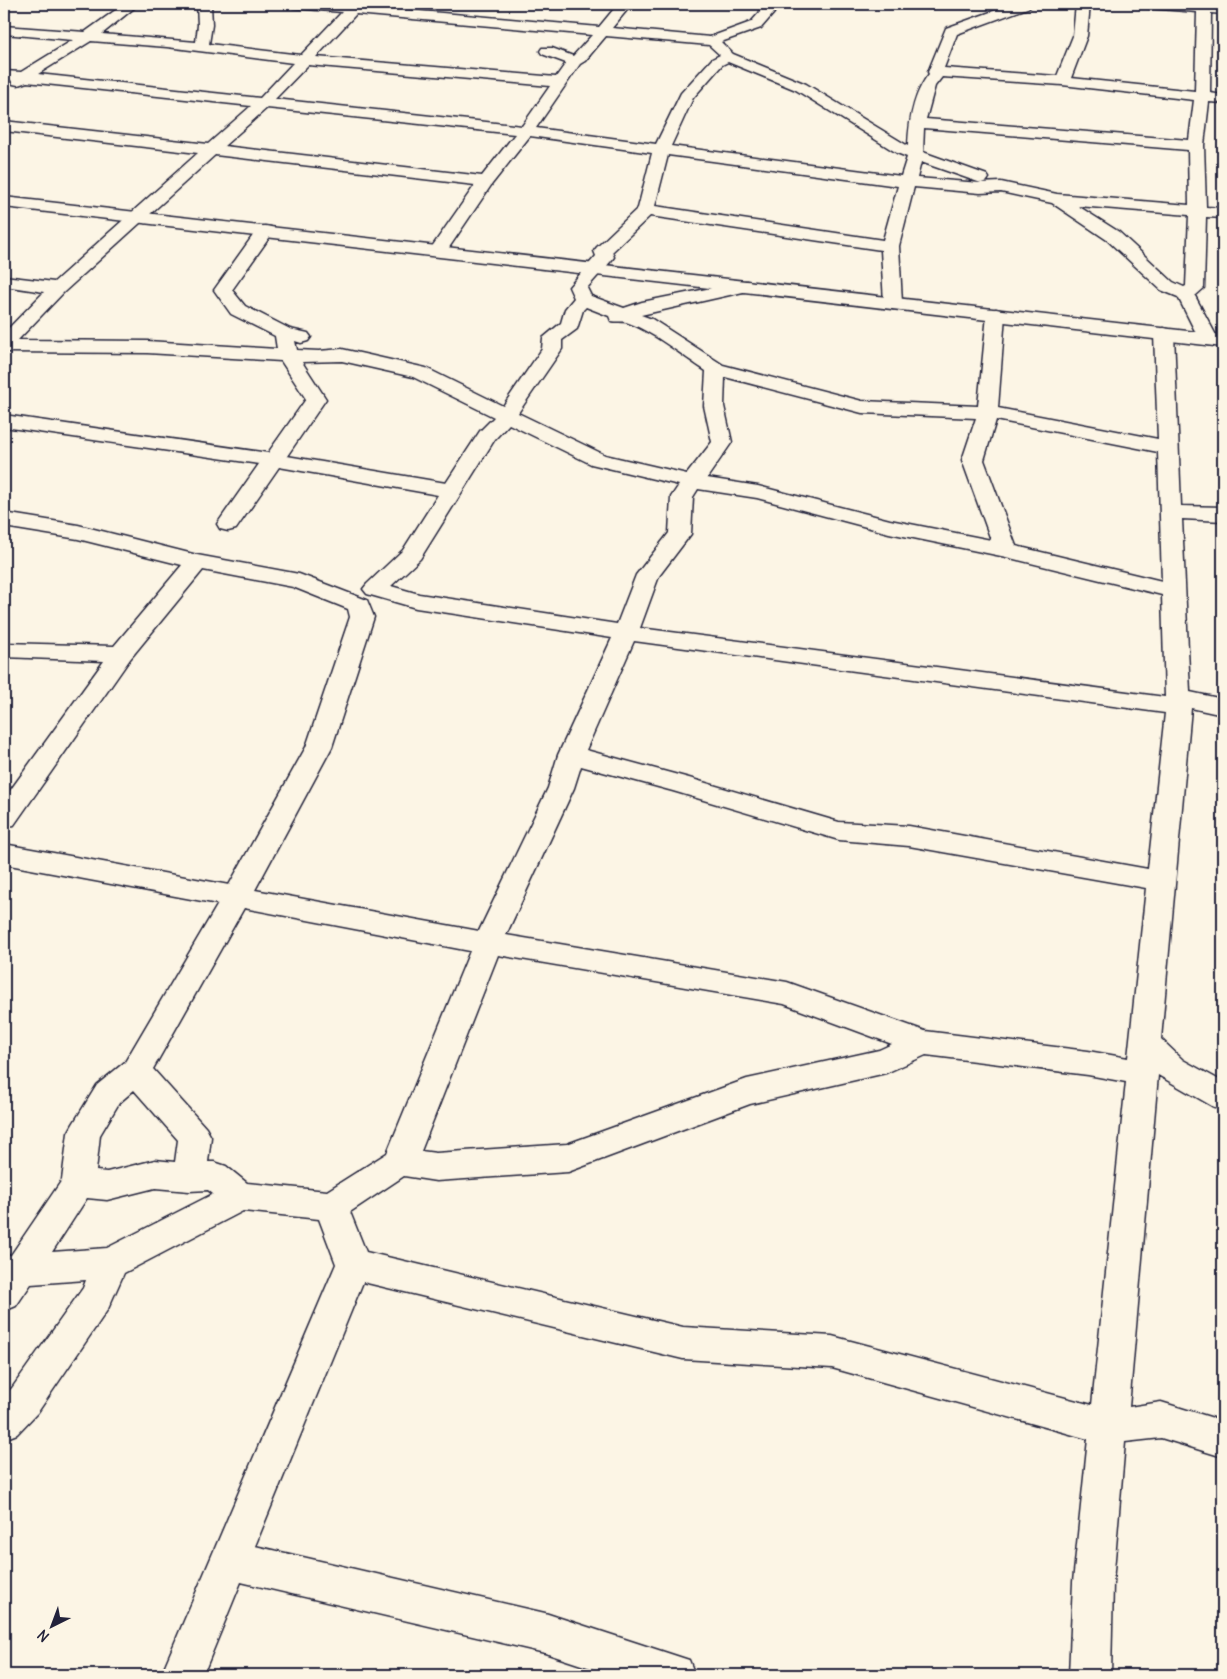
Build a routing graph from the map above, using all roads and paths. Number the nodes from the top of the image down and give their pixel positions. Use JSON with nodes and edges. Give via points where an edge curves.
{"nodes":[{"id":1,"x":132,"y":4,"type":"edge"},
{"id":2,"x":204,"y":4,"type":"edge"},
{"id":3,"x":294,"y":4,"type":"edge"},
{"id":4,"x":625,"y":4,"type":"edge"},
{"id":5,"x":766,"y":4,"type":"edge"},
{"id":6,"x":1025,"y":4,"type":"edge"},
{"id":7,"x":1083,"y":4,"type":"edge"},
{"id":8,"x":1148,"y":4,"type":"edge"},
{"id":9,"x":356,"y":6,"type":"edge"},
{"id":10,"x":1204,"y":6,"type":"edge"},
{"id":11,"x":1223,"y":10,"type":"edge"},
{"id":12,"x":110,"y":24,"type":"junction"},
{"id":13,"x":4,"y":30,"type":"edge"},
{"id":14,"x":603,"y":31,"type":"junction"},
{"id":15,"x":84,"y":37,"type":"junction"},
{"id":16,"x":711,"y":42,"type":"junction"},
{"id":17,"x":167,"y":44,"type":"junction"},
{"id":18,"x":202,"y":47,"type":"junction"},
{"id":19,"x":547,"y":51,"type":"dead end"},
{"id":20,"x":728,"y":57,"type":"junction"},
{"id":21,"x":305,"y":60,"type":"junction"},
{"id":22,"x":575,"y":61,"type":"junction"},
{"id":23,"x":935,"y":72,"type":"junction"},
{"id":24,"x":4,"y":75,"type":"edge"},
{"id":25,"x":24,"y":77,"type":"junction"},
{"id":26,"x":1062,"y":81,"type":"junction"},
{"id":27,"x":561,"y":82,"type":"junction"},
{"id":28,"x":4,"y":90,"type":"edge"},
{"id":29,"x":1202,"y":97,"type":"junction"},
{"id":30,"x":1223,"y":99,"type":"edge"},
{"id":31,"x":263,"y":103,"type":"junction"},
{"id":32,"x":917,"y":123,"type":"junction"},
{"id":33,"x":4,"y":126,"type":"edge"},
{"id":34,"x":526,"y":131,"type":"junction"},
{"id":35,"x":1196,"y":144,"type":"junction"},
{"id":36,"x":213,"y":148,"type":"junction"},
{"id":37,"x":660,"y":150,"type":"junction"},
{"id":38,"x":915,"y":155,"type":"junction"},
{"id":39,"x":486,"y":181,"type":"junction"},
{"id":40,"x":908,"y":182,"type":"junction"},
{"id":41,"x":1001,"y":187,"type":"junction"},
{"id":42,"x":1057,"y":199,"type":"junction"},
{"id":43,"x":4,"y":202,"type":"edge"},
{"id":44,"x":646,"y":210,"type":"junction"},
{"id":45,"x":1198,"y":211,"type":"junction"},
{"id":46,"x":1223,"y":213,"type":"edge"},
{"id":47,"x":138,"y":217,"type":"junction"},
{"id":48,"x":264,"y":231,"type":"junction"},
{"id":49,"x":890,"y":246,"type":"junction"},
{"id":50,"x":438,"y":251,"type":"junction"},
{"id":51,"x":594,"y":269,"type":"junction"},
{"id":52,"x":4,"y":281,"type":"edge"},
{"id":53,"x":746,"y":286,"type":"junction"},
{"id":54,"x":58,"y":288,"type":"junction"},
{"id":55,"x":1185,"y":294,"type":"junction"},
{"id":56,"x":583,"y":299,"type":"junction"},
{"id":57,"x":893,"y":303,"type":"junction"},
{"id":58,"x":625,"y":315,"type":"junction"},
{"id":59,"x":996,"y":315,"type":"junction"},
{"id":60,"x":584,"y":324,"type":"junction"},
{"id":61,"x":284,"y":334,"type":"junction"},
{"id":62,"x":1164,"y":334,"type":"junction"},
{"id":63,"x":1216,"y":340,"type":"edge"},
{"id":64,"x":4,"y":345,"type":"edge"},
{"id":65,"x":342,"y":355,"type":"junction"},
{"id":66,"x":288,"y":356,"type":"junction"},
{"id":67,"x":716,"y":368,"type":"junction"},
{"id":68,"x":988,"y":412,"type":"junction"},
{"id":69,"x":506,"y":416,"type":"junction"},
{"id":70,"x":4,"y":421,"type":"edge"},
{"id":71,"x":1169,"y":448,"type":"junction"},
{"id":72,"x":274,"y":460,"type":"junction"},
{"id":73,"x":692,"y":482,"type":"junction"},
{"id":74,"x":452,"y":491,"type":"junction"},
{"id":75,"x":1171,"y":512,"type":"junction"},
{"id":76,"x":1223,"y":514,"type":"edge"},
{"id":77,"x":4,"y":520,"type":"edge"},
{"id":78,"x":228,"y":524,"type":"dead end"},
{"id":79,"x":1006,"y":550,"type":"junction"},
{"id":80,"x":197,"y":562,"type":"junction"},
{"id":81,"x":1174,"y":591,"type":"junction"},
{"id":82,"x":626,"y":633,"type":"junction"},
{"id":83,"x":4,"y":650,"type":"edge"},
{"id":84,"x":121,"y":654,"type":"junction"},
{"id":85,"x":1178,"y":702,"type":"junction"},
{"id":86,"x":1223,"y":707,"type":"edge"},
{"id":87,"x":571,"y":755,"type":"junction"},
{"id":88,"x":4,"y":818,"type":"edge"},
{"id":89,"x":4,"y":854,"type":"edge"},
{"id":90,"x":1162,"y":881,"type":"junction"},
{"id":91,"x":236,"y":898,"type":"junction"},
{"id":92,"x":488,"y":943,"type":"junction"},
{"id":93,"x":923,"y":1043,"type":"junction"},
{"id":94,"x":1144,"y":1059,"type":"junction"},
{"id":95,"x":136,"y":1071,"type":"junction"},
{"id":96,"x":1223,"y":1097,"type":"edge"},
{"id":97,"x":400,"y":1162,"type":"junction"},
{"id":98,"x":188,"y":1177,"type":"junction"},
{"id":99,"x":78,"y":1184,"type":"junction"},
{"id":100,"x":240,"y":1196,"type":"junction"},
{"id":101,"x":331,"y":1206,"type":"junction"},
{"id":102,"x":112,"y":1263,"type":"junction"},
{"id":103,"x":353,"y":1264,"type":"junction"},
{"id":104,"x":10,"y":1278,"type":"edge"},
{"id":105,"x":4,"y":1422,"type":"edge"},
{"id":106,"x":1108,"y":1427,"type":"junction"},
{"id":107,"x":1223,"y":1439,"type":"edge"},
{"id":108,"x":230,"y":1560,"type":"junction"},
{"id":109,"x":182,"y":1675,"type":"edge"},
{"id":110,"x":674,"y":1675,"type":"edge"},
{"id":111,"x":1090,"y":1675,"type":"edge"}],
"edges":[{"from":1,"to":12,"type":"street"},
{"from":2,"to":18,"type":"street"},
{"from":3,"to":9,"type":"street"},
{"from":4,"to":14,"type":"street"},
{"from":5,"to":16,"type":"street","via":[[767,13],[756,25]]},
{"from":6,"to":23,"type":"street","via":[[951,31]]},
{"from":7,"to":26,"type":"street","via":[[1080,36]]},
{"from":8,"to":10,"type":"street"},
{"from":9,"to":14,"type":"street"},
{"from":9,"to":21,"type":"street"},
{"from":10,"to":11,"type":"street"},
{"from":10,"to":29,"type":"street"},
{"from":12,"to":15,"type":"street"},
{"from":12,"to":17,"type":"street","via":[[165,38]]},
{"from":13,"to":15,"type":"street"},
{"from":14,"to":16,"type":"street"},
{"from":14,"to":22,"type":"street"},
{"from":15,"to":17,"type":"street"},
{"from":15,"to":25,"type":"street"},
{"from":16,"to":20,"type":"street"},
{"from":17,"to":18,"type":"street"},
{"from":18,"to":21,"type":"street"},
{"from":19,"to":22,"type":"street"},
{"from":20,"to":37,"type":"street","via":[[718,62],[686,96]]},
{"from":20,"to":38,"type":"street","via":[[801,87]]},
{"from":21,"to":27,"type":"street"},
{"from":21,"to":31,"type":"street"},
{"from":22,"to":27,"type":"street"},
{"from":23,"to":26,"type":"street"},
{"from":23,"to":32,"type":"street","via":[[937,74],[928,85]]},
{"from":24,"to":25,"type":"street"},
{"from":25,"to":28,"type":"street"},
{"from":25,"to":31,"type":"street"},
{"from":26,"to":29,"type":"street"},
{"from":27,"to":34,"type":"street"},
{"from":29,"to":30,"type":"street"},
{"from":29,"to":35,"type":"street"},
{"from":31,"to":34,"type":"street"},
{"from":31,"to":36,"type":"street"},
{"from":32,"to":35,"type":"street","via":[[1171,145]]},
{"from":32,"to":38,"type":"street"},
{"from":33,"to":36,"type":"street"},
{"from":34,"to":37,"type":"street"},
{"from":34,"to":39,"type":"street"},
{"from":35,"to":45,"type":"street"},
{"from":36,"to":39,"type":"street"},
{"from":36,"to":47,"type":"street"},
{"from":37,"to":40,"type":"street"},
{"from":37,"to":44,"type":"street"},
{"from":38,"to":40,"type":"street"},
{"from":38,"to":41,"type":"street"},
{"from":39,"to":50,"type":"street"},
{"from":40,"to":41,"type":"street"},
{"from":40,"to":49,"type":"street"},
{"from":41,"to":42,"type":"street"},
{"from":42,"to":45,"type":"street"},
{"from":42,"to":55,"type":"street","via":[[1113,236],[1167,286]]},
{"from":43,"to":47,"type":"street"},
{"from":44,"to":49,"type":"street"},
{"from":44,"to":51,"type":"street","via":[[603,251],[606,257]]},
{"from":45,"to":46,"type":"street"},
{"from":45,"to":55,"type":"street","via":[[1195,288]]},
{"from":47,"to":48,"type":"street"},
{"from":47,"to":54,"type":"street"},
{"from":48,"to":50,"type":"street"},
{"from":48,"to":61,"type":"street","via":[[223,290],[238,310]]},
{"from":49,"to":57,"type":"street"},
{"from":50,"to":51,"type":"street"},
{"from":51,"to":53,"type":"street"},
{"from":51,"to":56,"type":"street","via":[[578,287]]},
{"from":52,"to":54,"type":"street"},
{"from":53,"to":57,"type":"street"},
{"from":53,"to":58,"type":"street","via":[[642,308]]},
{"from":54,"to":64,"type":"street"},
{"from":55,"to":63,"type":"street"},
{"from":56,"to":58,"type":"street"},
{"from":56,"to":60,"type":"street","via":[[574,310]]},
{"from":57,"to":59,"type":"street"},
{"from":58,"to":60,"type":"street"},
{"from":58,"to":67,"type":"street","via":[[645,323]]},
{"from":59,"to":62,"type":"street"},
{"from":59,"to":68,"type":"street"},
{"from":60,"to":69,"type":"street","via":[[553,338],[552,349]]},
{"from":61,"to":65,"type":"street","via":[[327,342]]},
{"from":61,"to":66,"type":"street"},
{"from":62,"to":63,"type":"street"},
{"from":62,"to":71,"type":"street"},
{"from":64,"to":66,"type":"street","via":[[147,347]]},
{"from":65,"to":66,"type":"street"},
{"from":65,"to":69,"type":"street","via":[[419,372]]},
{"from":66,"to":72,"type":"street","via":[[316,399]]},
{"from":67,"to":68,"type":"street","via":[[862,407]]},
{"from":67,"to":73,"type":"street","via":[[714,406],[722,442]]},
{"from":68,"to":71,"type":"street"},
{"from":68,"to":79,"type":"street","via":[[974,460]]},
{"from":69,"to":73,"type":"street","via":[[598,460]]},
{"from":69,"to":74,"type":"street","via":[[487,436]]},
{"from":70,"to":72,"type":"street"},
{"from":71,"to":75,"type":"street"},
{"from":72,"to":74,"type":"street"},
{"from":72,"to":78,"type":"street"},
{"from":73,"to":79,"type":"street","via":[[758,492],[889,526]]},
{"from":73,"to":82,"type":"street","via":[[682,497],[680,534],[648,575]]},
{"from":74,"to":82,"type":"street","via":[[412,554],[375,590],[416,601]]},
{"from":75,"to":76,"type":"street"},
{"from":75,"to":81,"type":"street"},
{"from":77,"to":80,"type":"street","via":[[78,532]]},
{"from":79,"to":81,"type":"street"},
{"from":80,"to":84,"type":"street"},
{"from":80,"to":91,"type":"street","via":[[299,581],[359,605],[362,617],[319,747]]},
{"from":81,"to":85,"type":"street"},
{"from":82,"to":85,"type":"street"},
{"from":82,"to":87,"type":"street"},
{"from":83,"to":84,"type":"street"},
{"from":84,"to":88,"type":"street"},
{"from":85,"to":86,"type":"street"},
{"from":85,"to":90,"type":"street"},
{"from":87,"to":90,"type":"street","via":[[839,831],[909,836]]},
{"from":87,"to":92,"type":"street","via":[[562,788]]},
{"from":89,"to":91,"type":"street"},
{"from":90,"to":94,"type":"street"},
{"from":91,"to":92,"type":"street"},
{"from":91,"to":95,"type":"street"},
{"from":92,"to":93,"type":"street","via":[[787,993]]},
{"from":92,"to":97,"type":"street"},
{"from":93,"to":94,"type":"street","via":[[1088,1063]]},
{"from":93,"to":97,"type":"street","via":[[886,1062],[746,1092],[568,1158],[436,1167]]},
{"from":94,"to":96,"type":"street","via":[[1172,1069]]},
{"from":94,"to":106,"type":"street"},
{"from":95,"to":98,"type":"street","via":[[195,1137]]},
{"from":95,"to":99,"type":"street","via":[[108,1094],[84,1133]]},
{"from":97,"to":101,"type":"street"},
{"from":98,"to":99,"type":"street","via":[[155,1174],[107,1186]]},
{"from":98,"to":100,"type":"street","via":[[214,1176]]},
{"from":99,"to":104,"type":"street"},
{"from":100,"to":101,"type":"street"},
{"from":100,"to":102,"type":"street"},
{"from":101,"to":103,"type":"street"},
{"from":102,"to":104,"type":"street"},
{"from":102,"to":105,"type":"street","via":[[96,1298],[25,1400]]},
{"from":103,"to":106,"type":"street","via":[[683,1343],[832,1352]]},
{"from":103,"to":108,"type":"street"},
{"from":106,"to":107,"type":"street","via":[[1161,1420]]},
{"from":106,"to":111,"type":"street","via":[[1093,1582]]},
{"from":108,"to":109,"type":"street"},
{"from":108,"to":110,"type":"street","via":[[545,1633]]}]}
